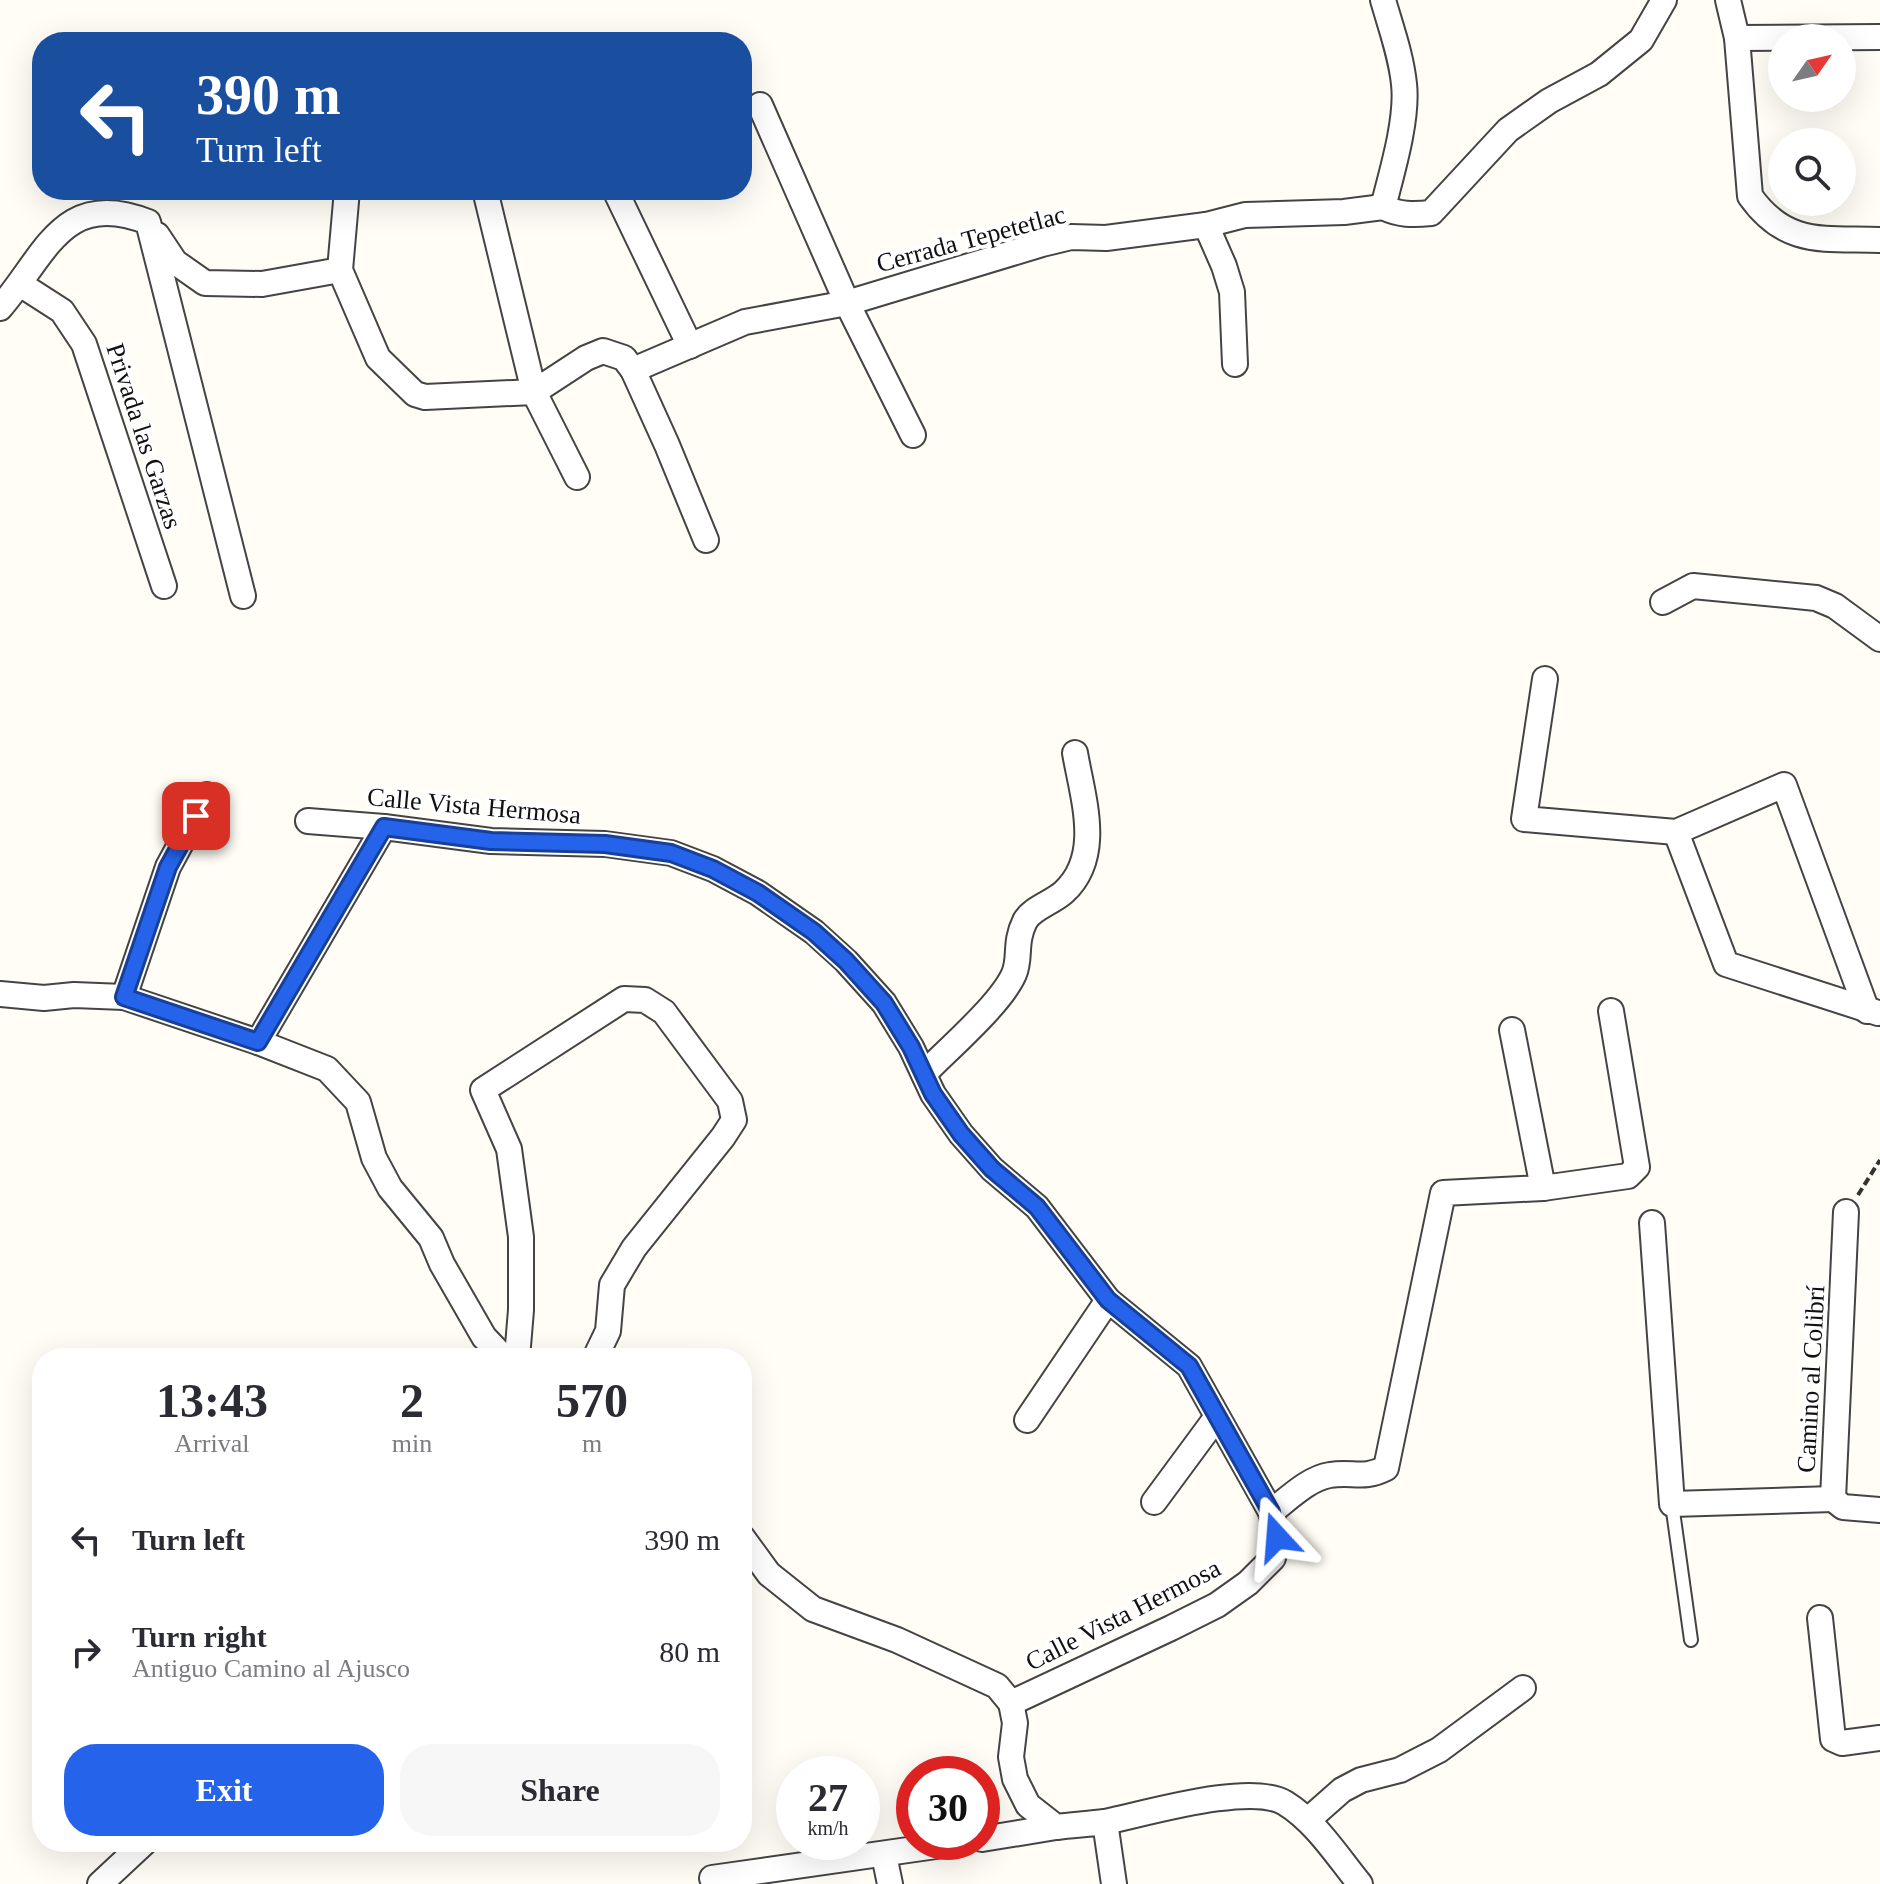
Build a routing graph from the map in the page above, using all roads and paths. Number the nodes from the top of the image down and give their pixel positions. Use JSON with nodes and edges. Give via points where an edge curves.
{"nodes":[{"id":1,"x":1383,"y":0,"type":"edge"},
{"id":2,"x":1664,"y":0,"type":"edge"},
{"id":3,"x":1728,"y":0,"type":"edge"},
{"id":4,"x":1880,"y":37,"type":"edge"},
{"id":5,"x":1737,"y":38,"type":"junction"},
{"id":6,"x":760,"y":105,"type":"dead end"},
{"id":7,"x":346,"y":200,"type":"edge"},
{"id":8,"x":487,"y":200,"type":"edge"},
{"id":9,"x":620,"y":200,"type":"edge"},
{"id":10,"x":1383,"y":207,"type":"junction"},
{"id":11,"x":148,"y":222,"type":"junction"},
{"id":12,"x":1206,"y":225,"type":"junction"},
{"id":13,"x":1880,"y":240,"type":"edge"},
{"id":14,"x":340,"y":270,"type":"junction"},
{"id":15,"x":20,"y":284,"type":"junction"},
{"id":16,"x":847,"y":303,"type":"junction"},
{"id":17,"x":0,"y":308,"type":"edge"},
{"id":18,"x":690,"y":346,"type":"junction"},
{"id":19,"x":1235,"y":364,"type":"dead end"},
{"id":20,"x":633,"y":370,"type":"junction"},
{"id":21,"x":534,"y":392,"type":"junction"},
{"id":22,"x":913,"y":435,"type":"dead end"},
{"id":23,"x":577,"y":477,"type":"dead end"},
{"id":24,"x":706,"y":540,"type":"dead end"},
{"id":25,"x":164,"y":586,"type":"dead end"},
{"id":26,"x":243,"y":596,"type":"dead end"},
{"id":27,"x":1663,"y":602,"type":"dead end"},
{"id":28,"x":1878,"y":638,"type":"edge"},
{"id":29,"x":1545,"y":679,"type":"dead end"},
{"id":30,"x":1075,"y":753,"type":"dead end"},
{"id":31,"x":207,"y":795,"type":"dead end"},
{"id":32,"x":308,"y":821,"type":"dead end"},
{"id":33,"x":384,"y":827,"type":"junction"},
{"id":34,"x":1676,"y":832,"type":"junction"},
{"id":35,"x":0,"y":994,"type":"edge"},
{"id":36,"x":124,"y":997,"type":"junction"},
{"id":37,"x":1611,"y":1011,"type":"dead end"},
{"id":38,"x":1873,"y":1012,"type":"edge"},
{"id":39,"x":1512,"y":1030,"type":"dead end"},
{"id":40,"x":258,"y":1042,"type":"junction"},
{"id":41,"x":924,"y":1074,"type":"junction"},
{"id":42,"x":1880,"y":1160,"type":"edge"},
{"id":43,"x":1543,"y":1188,"type":"junction"},
{"id":44,"x":1846,"y":1212,"type":"joint"},
{"id":45,"x":1652,"y":1223,"type":"dead end"},
{"id":46,"x":1108,"y":1300,"type":"junction"},
{"id":47,"x":494,"y":1348,"type":"edge"},
{"id":48,"x":518,"y":1348,"type":"edge"},
{"id":49,"x":600,"y":1348,"type":"edge"},
{"id":50,"x":1216,"y":1418,"type":"junction"},
{"id":51,"x":1027,"y":1420,"type":"dead end"},
{"id":52,"x":1833,"y":1499,"type":"junction"},
{"id":53,"x":1154,"y":1502,"type":"dead end"},
{"id":54,"x":1672,"y":1504,"type":"junction"},
{"id":55,"x":1880,"y":1510,"type":"edge"},
{"id":56,"x":1271,"y":1512,"type":"junction"},
{"id":57,"x":752,"y":1551,"type":"edge"},
{"id":58,"x":1820,"y":1618,"type":"dead end"},
{"id":59,"x":1691,"y":1640,"type":"dead end"},
{"id":60,"x":1523,"y":1688,"type":"dead end"},
{"id":61,"x":1011,"y":1703,"type":"junction"},
{"id":62,"x":1880,"y":1738,"type":"edge"},
{"id":63,"x":1308,"y":1820,"type":"junction"},
{"id":64,"x":1105,"y":1822,"type":"junction"},
{"id":65,"x":1056,"y":1827,"type":"junction"},
{"id":66,"x":1000,"y":1836,"type":"edge"},
{"id":67,"x":134,"y":1852,"type":"edge"},
{"id":68,"x":896,"y":1853,"type":"edge"},
{"id":69,"x":884,"y":1855,"type":"junction"},
{"id":70,"x":712,"y":1878,"type":"dead end"},
{"id":71,"x":100,"y":1884,"type":"edge"},
{"id":72,"x":890,"y":1884,"type":"edge"},
{"id":73,"x":1114,"y":1884,"type":"edge"},
{"id":74,"x":1360,"y":1884,"type":"edge"}],
"edges":[{"from":1,"to":10,"type":"street","via":[[1405,87]]},
{"from":2,"to":10,"type":"street","name":"Cerrada Tepetetlac","via":[[1641,40],[1599,74],[1508,130],[1431,213],[1394,213]]},
{"from":3,"to":5,"type":"street"},
{"from":4,"to":5,"type":"street"},
{"from":5,"to":13,"type":"street","via":[[1750,196],[1764,216],[1783,230],[1808,237]]},
{"from":6,"to":16,"type":"street"},
{"from":7,"to":14,"type":"street"},
{"from":8,"to":21,"type":"street"},
{"from":9,"to":18,"type":"street"},
{"from":10,"to":12,"type":"street","name":"Cerrada Tepetetlac","via":[[1245,215]]},
{"from":11,"to":14,"type":"street","via":[[175,262],[205,283],[262,284]]},
{"from":11,"to":15,"type":"street","via":[[101,211],[79,218],[41,251]]},
{"from":11,"to":26,"type":"street"},
{"from":12,"to":16,"type":"street","name":"Cerrada Tepetetlac","via":[[1106,238],[1071,237]]},
{"from":12,"to":19,"type":"street","via":[[1232,292]]},
{"from":14,"to":21,"type":"street","via":[[378,358],[415,394]]},
{"from":15,"to":17,"type":"street"},
{"from":15,"to":25,"type":"street","name":"Privada las Garzas","via":[[62,311],[84,344]]},
{"from":16,"to":18,"type":"street","name":"Cerrada Tepetetlac","via":[[745,322]]},
{"from":16,"to":22,"type":"street"},
{"from":18,"to":20,"type":"street","name":"Cerrada Tepetetlac"},
{"from":20,"to":21,"type":"street","via":[[624,358],[603,351]]},
{"from":20,"to":24,"type":"street"},
{"from":21,"to":23,"type":"street"},
{"from":27,"to":28,"type":"street","via":[[1693,586],[1816,598]]},
{"from":29,"to":34,"type":"street","via":[[1524,819]]},
{"from":30,"to":41,"type":"street","via":[[1089,832],[1083,866],[1064,892],[1027,917],[1007,989]]},
{"from":31,"to":36,"type":"street","via":[[168,867]]},
{"from":32,"to":33,"type":"street","name":"Calle Vista Hermosa"},
{"from":33,"to":40,"type":"street"},
{"from":33,"to":41,"type":"street","name":"Calle Vista Hermosa","via":[[491,841],[605,844],[671,853],[713,869],[758,893],[846,961],[884,1003]]},
{"from":34,"to":38,"type":"street","via":[[1726,964]]},
{"from":34,"to":38,"type":"street","via":[[1784,785]]},
{"from":35,"to":36,"type":"street"},
{"from":36,"to":40,"type":"street"},
{"from":37,"to":43,"type":"street","via":[[1637,1167],[1628,1176]]},
{"from":39,"to":43,"type":"street"},
{"from":40,"to":47,"type":"street","via":[[327,1069],[358,1102],[374,1158],[390,1188],[431,1238]]},
{"from":41,"to":46,"type":"street","name":"Calle Vista Hermosa","via":[[961,1134],[1037,1207]]},
{"from":42,"to":44,"type":"path"},
{"from":43,"to":56,"type":"street","via":[[1443,1193],[1386,1468],[1361,1477],[1327,1475]]},
{"from":44,"to":52,"type":"street","name":"Camino al Colibrí"},
{"from":45,"to":54,"type":"street"},
{"from":46,"to":50,"type":"street","name":"Calle Vista Hermosa","via":[[1189,1366]]},
{"from":46,"to":51,"type":"street"},
{"from":48,"to":49,"type":"street","via":[[521,1237],[509,1149],[483,1090],[624,999],[645,1000],[664,1012],[693,1050],[730,1101],[734,1120],[634,1248],[612,1285],[608,1331]]},
{"from":50,"to":53,"type":"street"},
{"from":50,"to":56,"type":"street","name":"Calle Vista Hermosa"},
{"from":52,"to":54,"type":"street"},
{"from":52,"to":55,"type":"street","name":"Camino al Colibrí","via":[[1843,1507]]},
{"from":54,"to":59,"type":"lane"},
{"from":56,"to":61,"type":"street","name":"Calle Vista Hermosa","via":[[1277,1537],[1273,1558],[1248,1583],[1183,1623]]},
{"from":57,"to":61,"type":"street","via":[[769,1574],[813,1609],[997,1686]]},
{"from":58,"to":62,"type":"street","via":[[1833,1739],[1842,1743]]},
{"from":60,"to":63,"type":"street","via":[[1439,1750],[1342,1790]]},
{"from":61,"to":65,"type":"street","via":[[1015,1779],[1028,1805]]},
{"from":63,"to":64,"type":"street","via":[[1282,1801],[1248,1795]]},
{"from":63,"to":74,"type":"street"},
{"from":64,"to":65,"type":"street"},
{"from":64,"to":73,"type":"street"},
{"from":65,"to":66,"type":"street"},
{"from":67,"to":71,"type":"street"},
{"from":68,"to":69,"type":"street"},
{"from":69,"to":70,"type":"street"},
{"from":69,"to":72,"type":"street"}]}
